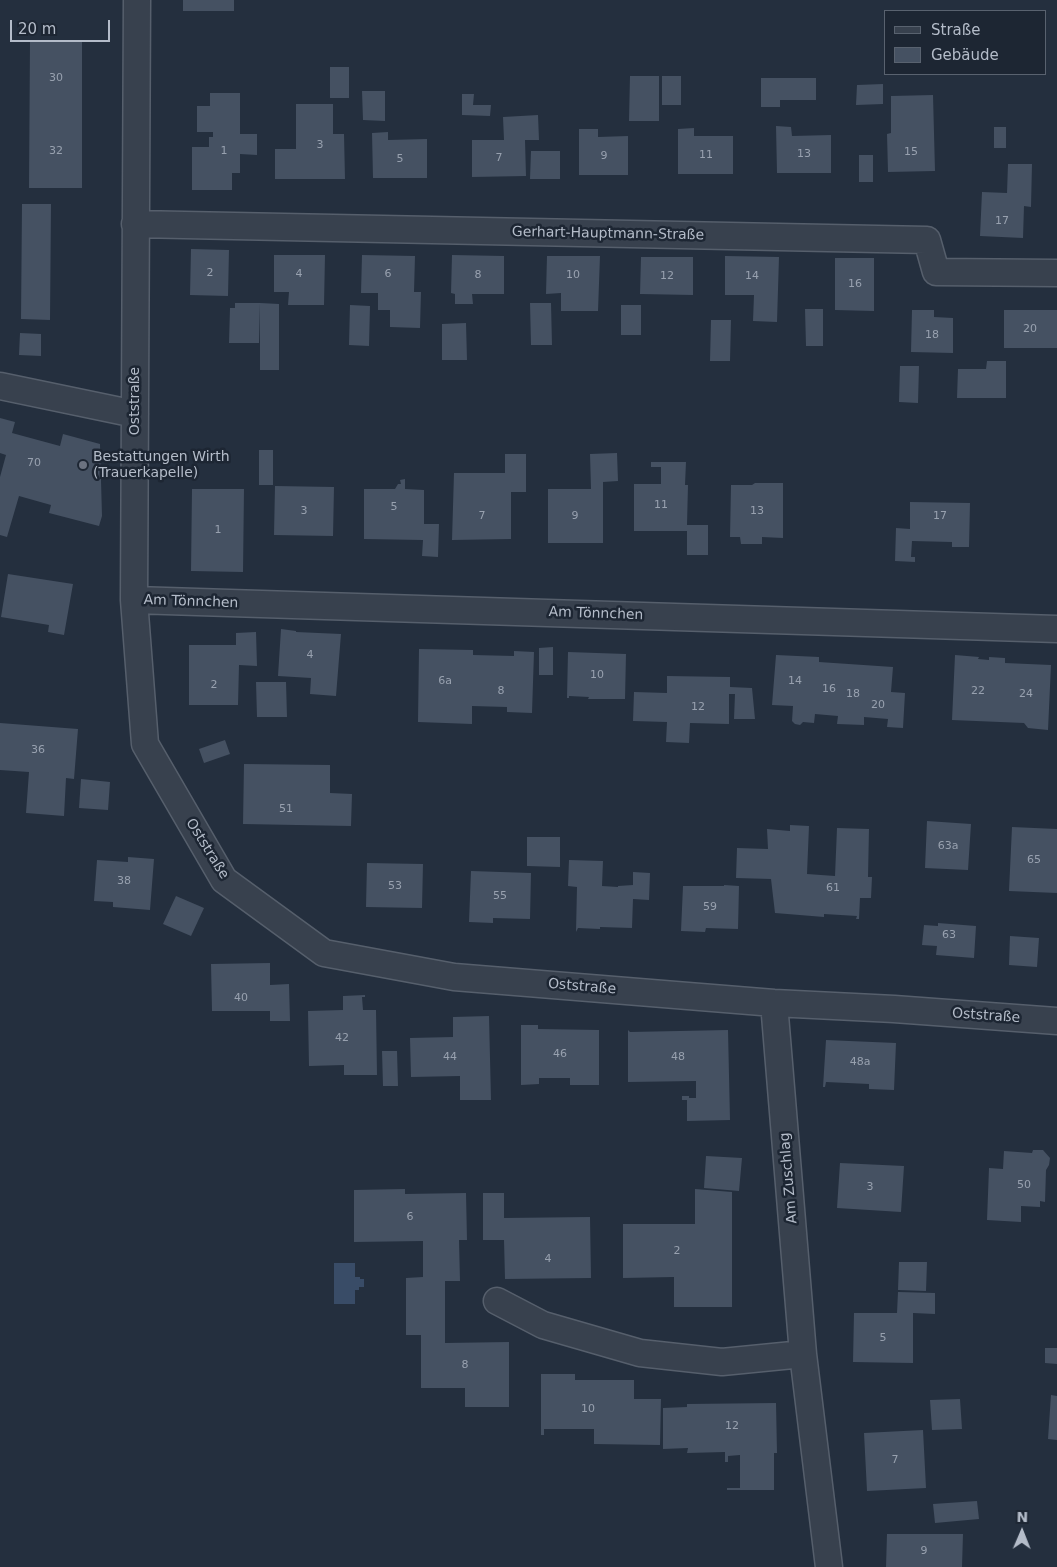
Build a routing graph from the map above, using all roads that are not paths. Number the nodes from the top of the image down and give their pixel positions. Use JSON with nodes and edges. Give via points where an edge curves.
{"nodes":[{"id":1,"x":136,"y":0,"type":"edge"},
{"id":2,"x":135,"y":224,"type":"junction"},
{"id":3,"x":1057,"y":273,"type":"edge"},
{"id":4,"x":0,"y":386,"type":"edge"},
{"id":5,"x":135,"y":414,"type":"junction"},
{"id":6,"x":134,"y":600,"type":"junction"},
{"id":7,"x":1057,"y":629,"type":"edge"},
{"id":8,"x":774,"y":1003,"type":"junction"},
{"id":9,"x":1057,"y":1021,"type":"edge"},
{"id":10,"x":497,"y":1301,"type":"dead end"},
{"id":11,"x":803,"y":1354,"type":"junction"},
{"id":12,"x":829,"y":1567,"type":"edge"}],
"edges":[{"from":1,"to":2,"type":"street","name":"Oststraße"},
{"from":2,"to":3,"type":"street","name":"Gerhart-Hauptmann-Straße","via":[[927,240],[936,272]]},
{"from":2,"to":5,"type":"street","name":"Oststraße"},
{"from":4,"to":5,"type":"street"},
{"from":5,"to":6,"type":"street","name":"Oststraße"},
{"from":6,"to":7,"type":"street","name":"Am Tönnchen"},
{"from":6,"to":8,"type":"street","name":"Oststraße","via":[[145,744],[224,880],[324,953],[454,977]]},
{"from":8,"to":9,"type":"street","name":"Oststraße"},
{"from":8,"to":11,"type":"street","name":"Am Zuschlag"},
{"from":10,"to":11,"type":"street","via":[[543,1325],[640,1353],[722,1362]]},
{"from":11,"to":12,"type":"street","name":"Am Zuschlag"}]}
